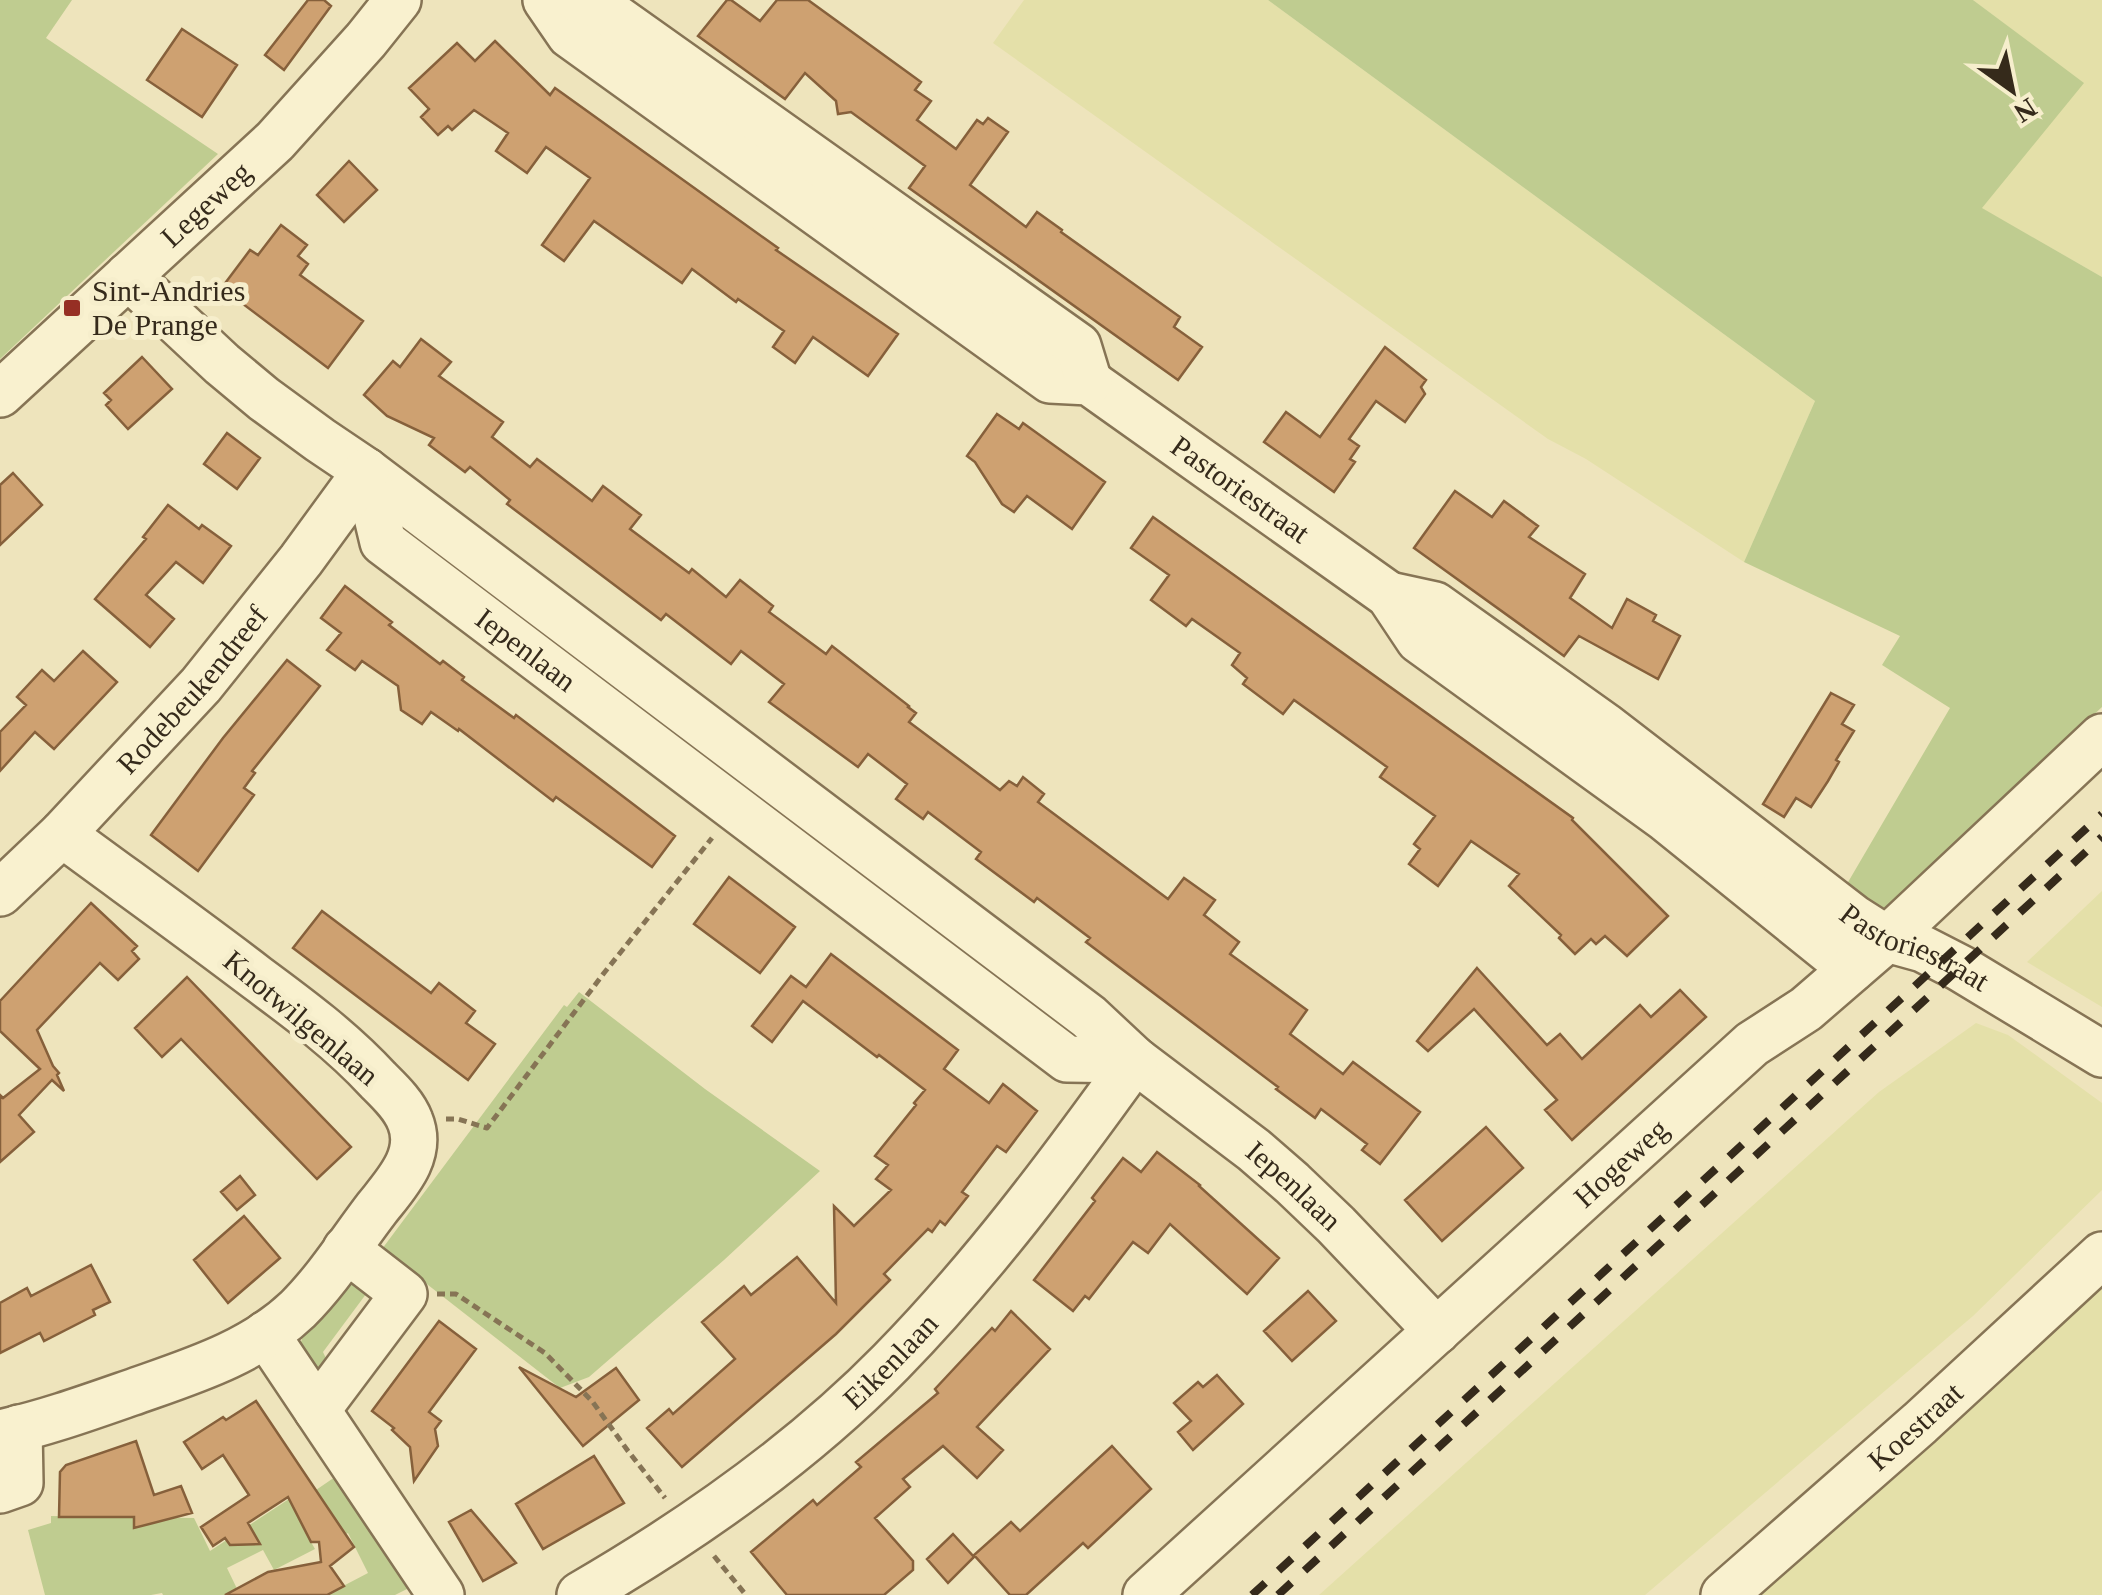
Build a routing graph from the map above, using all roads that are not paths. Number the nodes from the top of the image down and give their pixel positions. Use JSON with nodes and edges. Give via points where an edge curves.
{"nodes":[{"id":1,"x":398,"y":0,"type":"edge"},
{"id":2,"x":546,"y":0,"type":"edge"},
{"id":3,"x":579,"y":0,"type":"edge"},
{"id":4,"x":816,"y":186,"type":"junction"},
{"id":5,"x":128,"y":276,"type":"junction"},
{"id":6,"x":0,"y":394,"type":"edge"},
{"id":7,"x":366,"y":470,"type":"junction"},
{"id":8,"x":2102,"y":737,"type":"edge"},
{"id":9,"x":755,"y":764,"type":"junction"},
{"id":10,"x":726,"y":801,"type":"junction"},
{"id":11,"x":62,"y":834,"type":"junction"},
{"id":12,"x":1726,"y":842,"type":"junction"},
{"id":13,"x":0,"y":894,"type":"edge"},
{"id":14,"x":1887,"y":938,"type":"junction"},
{"id":15,"x":1852,"y":969,"type":"junction"},
{"id":16,"x":2102,"y":1054,"type":"edge"},
{"id":17,"x":1135,"y":1060,"type":"junction"},
{"id":18,"x":346,"y":1249,"type":"junction"},
{"id":19,"x":2102,"y":1255,"type":"edge"},
{"id":20,"x":1437,"y":1331,"type":"junction"},
{"id":21,"x":266,"y":1334,"type":"junction"},
{"id":22,"x":316,"y":1410,"type":"junction"},
{"id":23,"x":10,"y":1430,"type":"edge"},
{"id":24,"x":0,"y":1490,"type":"edge"},
{"id":25,"x":441,"y":1595,"type":"edge"},
{"id":26,"x":580,"y":1595,"type":"edge"},
{"id":27,"x":1146,"y":1595,"type":"edge"},
{"id":28,"x":1724,"y":1595,"type":"edge"}],
"edges":[{"from":1,"to":5,"type":"street","name":"Legeweg","via":[[275,141]]},
{"from":2,"to":4,"type":"street","name":"Pastoriestraat","via":[[570,36]]},
{"from":3,"to":4,"type":"street","name":"Pastoriestraat","via":[[599,6]]},
{"from":4,"to":12,"type":"street","name":"Pastoriestraat","via":[[1050,380],[1089,382],[1388,595],[1418,640],[1595,743],[1665,818]]},
{"from":5,"to":6,"type":"street","name":"Legeweg"},
{"from":5,"to":7,"type":"street","name":"Iepenlaan","via":[[250,387]]},
{"from":7,"to":9,"type":"street","name":"Iepenlaan"},
{"from":7,"to":10,"type":"street","name":"Iepenlaan","via":[[383,542]]},
{"from":7,"to":11,"type":"street","name":"Rodebeukendreef","via":[[229,653]]},
{"from":8,"to":14,"type":"street","name":"Hogeweg"},
{"from":9,"to":10,"type":"street"},
{"from":9,"to":17,"type":"street","name":"Iepenlaan","via":[[1089,1017]]},
{"from":10,"to":17,"type":"street","name":"Iepenlaan","via":[[1067,1059]]},
{"from":11,"to":13,"type":"street","name":"Rodebeukendreef"},
{"from":11,"to":18,"type":"street","name":"Knotwilgenlaan","via":[[324,1029],[405,1111],[412,1126],[410,1162]]},
{"from":12,"to":14,"type":"street","name":"Pastoriestraat"},
{"from":12,"to":15,"type":"street","name":"Pastoriestraat"},
{"from":14,"to":15,"type":"street","name":"Hogeweg"},
{"from":14,"to":16,"type":"street","name":"Pastoriestraat","via":[[1960,968]]},
{"from":15,"to":20,"type":"street","name":"Hogeweg","via":[[1752,1044]]},
{"from":17,"to":20,"type":"street","name":"Iepenlaan","via":[[1292,1183]]},
{"from":17,"to":26,"type":"street","name":"Eikenlaan","via":[[986,1258],[890,1364],[800,1444],[690,1527]]},
{"from":18,"to":21,"type":"street","via":[[296,1311]]},
{"from":18,"to":22,"type":"street","via":[[404,1294]]},
{"from":19,"to":28,"type":"street","name":"Koestraat"},
{"from":20,"to":27,"type":"street","name":"Hogeweg"},
{"from":21,"to":22,"type":"street"},
{"from":21,"to":23,"type":"street","via":[[214,1363]]},
{"from":22,"to":25,"type":"street"},
{"from":23,"to":24,"type":"street","via":[[20,1483]]}]}
